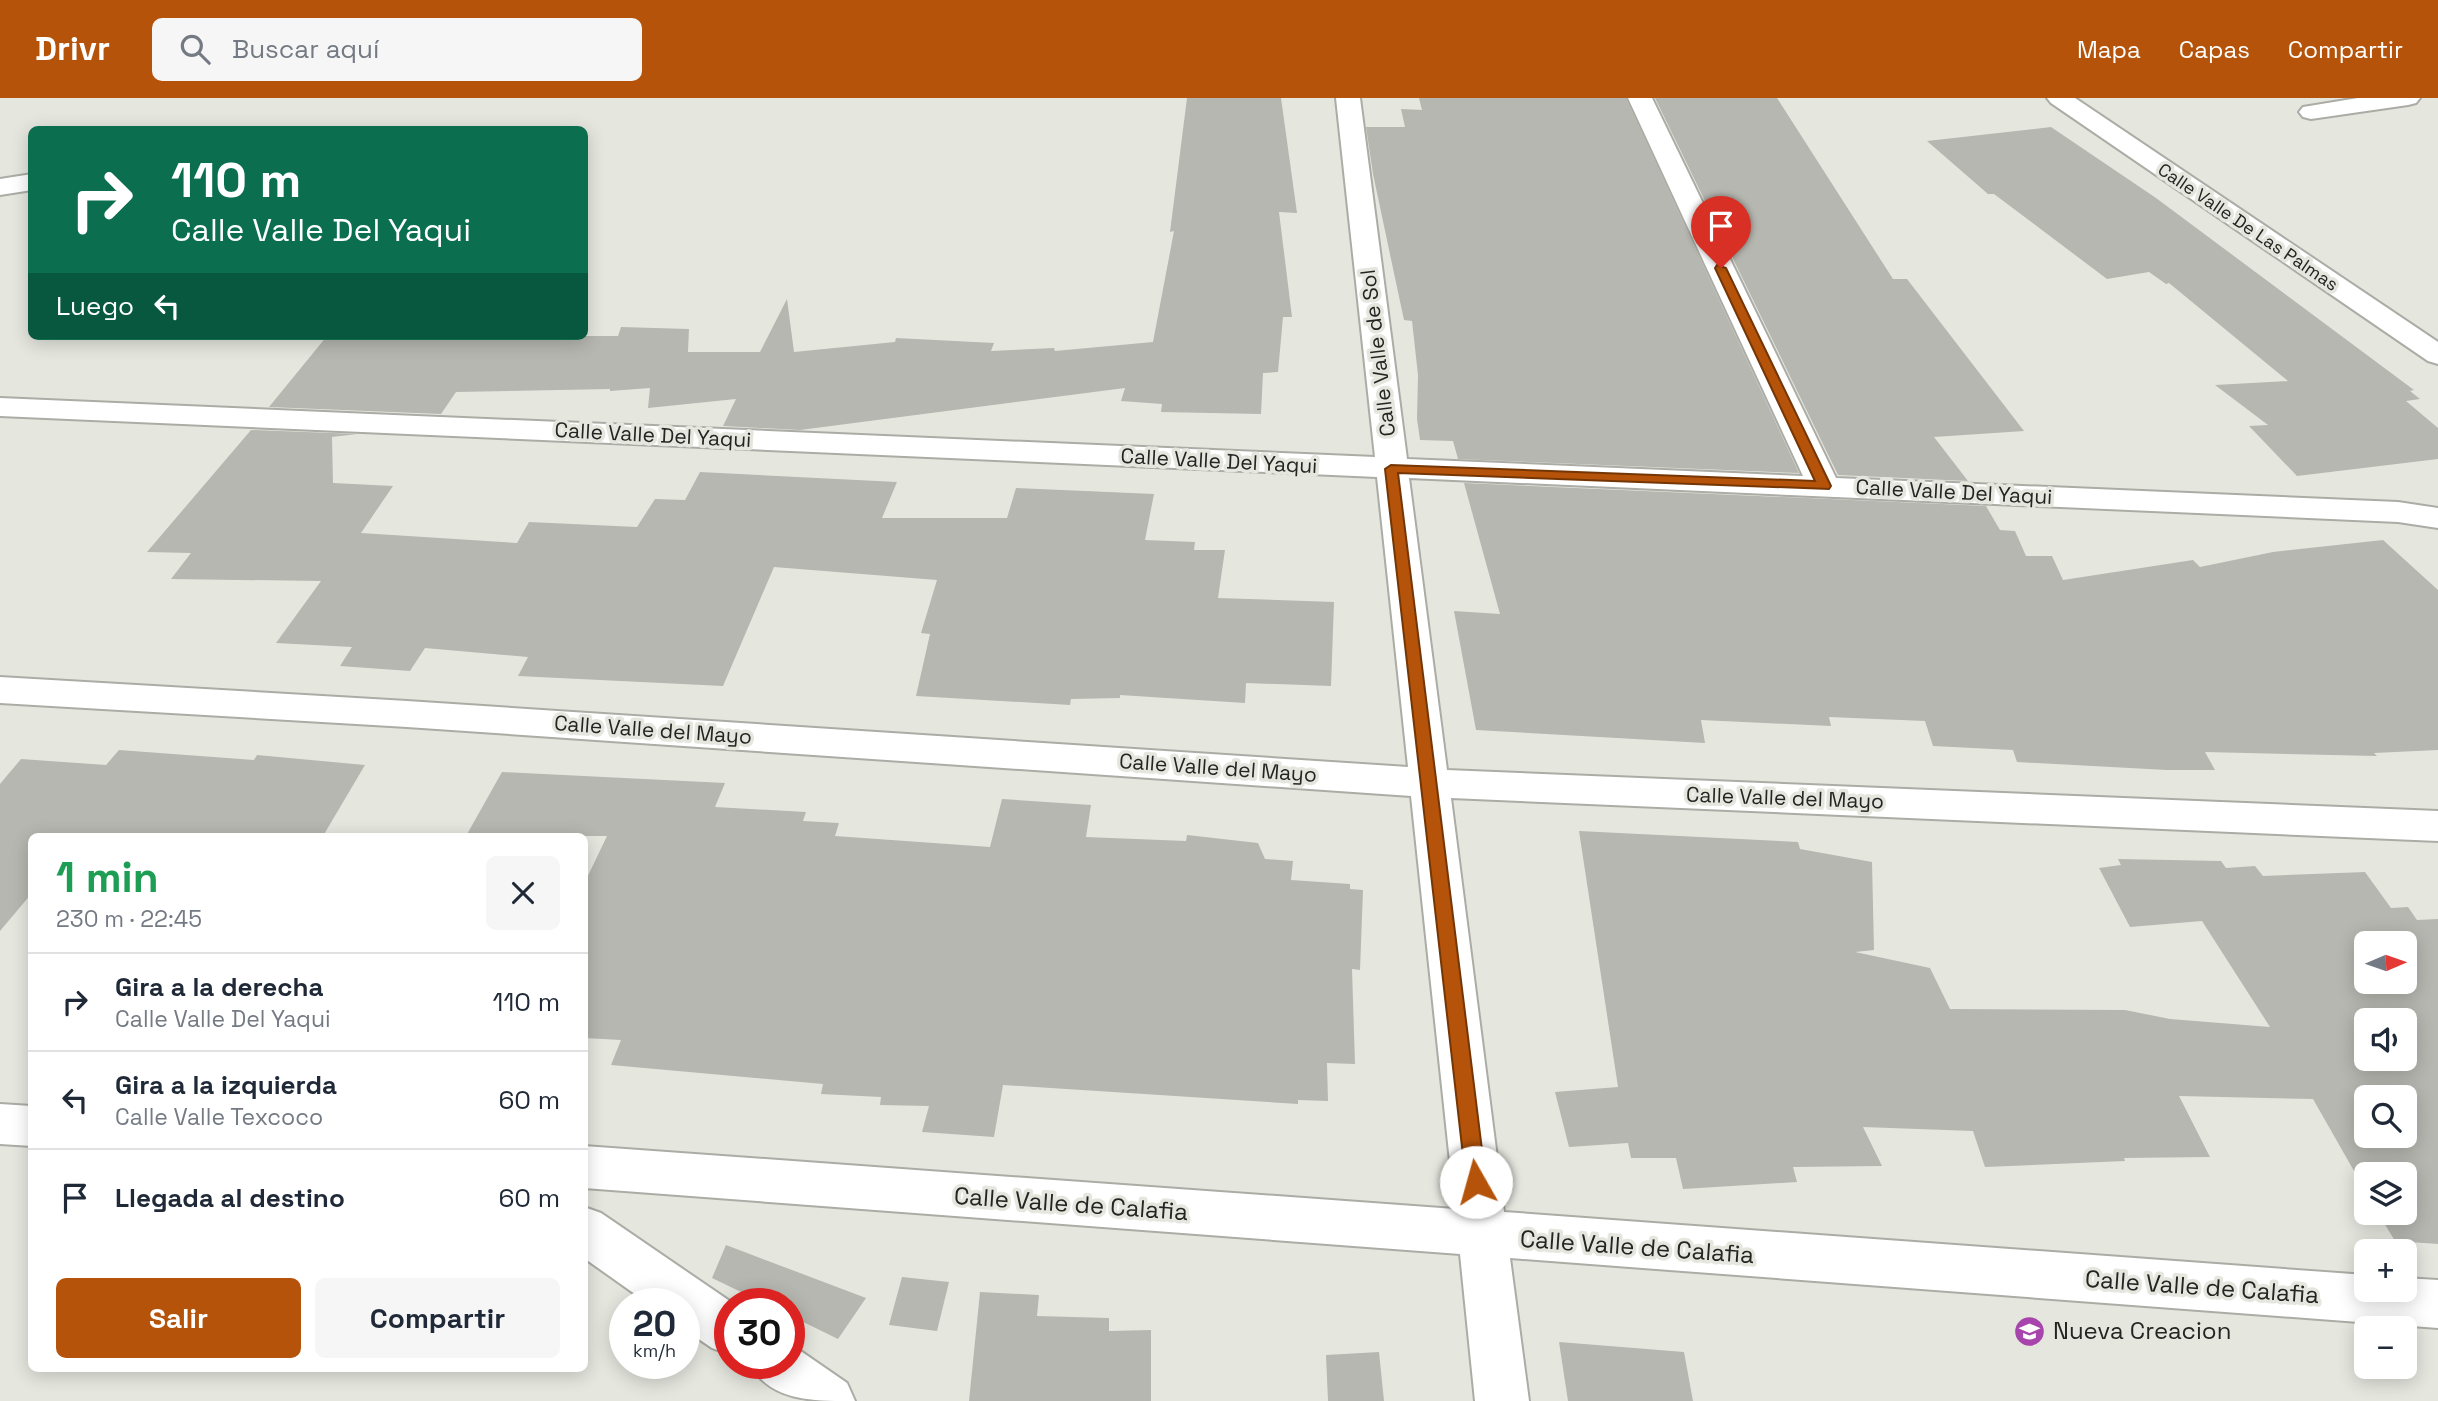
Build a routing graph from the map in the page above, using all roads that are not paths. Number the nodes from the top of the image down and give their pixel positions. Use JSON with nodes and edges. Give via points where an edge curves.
{"nodes":[{"id":1,"x":1348,"y":98,"type":"edge"},
{"id":2,"x":1640,"y":98,"type":"edge"},
{"id":3,"x":2059,"y":98,"type":"edge"},
{"id":4,"x":2408,"y":98,"type":"edge"},
{"id":5,"x":2311,"y":112,"type":"dead end"},
{"id":6,"x":28,"y":183,"type":"edge"},
{"id":7,"x":0,"y":187,"type":"edge"},
{"id":8,"x":2438,"y":355,"type":"edge"},
{"id":9,"x":0,"y":407,"type":"edge"},
{"id":10,"x":1391,"y":469,"type":"junction"},
{"id":11,"x":1824,"y":486,"type":"junction"},
{"id":12,"x":2438,"y":518,"type":"edge"},
{"id":13,"x":0,"y":690,"type":"edge"},
{"id":14,"x":1429,"y":783,"type":"junction"},
{"id":15,"x":2438,"y":826,"type":"edge"},
{"id":16,"x":0,"y":1124,"type":"edge"},
{"id":17,"x":28,"y":1126,"type":"edge"},
{"id":18,"x":588,"y":1167,"type":"edge"},
{"id":19,"x":588,"y":1231,"type":"edge"},
{"id":20,"x":1482,"y":1236,"type":"junction"},
{"id":21,"x":2438,"y":1304,"type":"edge"},
{"id":22,"x":714,"y":1320,"type":"edge"},
{"id":23,"x":797,"y":1379,"type":"edge"},
{"id":24,"x":828,"y":1401,"type":"edge"},
{"id":25,"x":1502,"y":1401,"type":"edge"}],
"edges":[{"from":1,"to":10,"type":"street","name":"Calle Valle de Sol"},
{"from":2,"to":11,"type":"street"},
{"from":3,"to":8,"type":"street","name":"Calle Valle De Las Palmas"},
{"from":4,"to":5,"type":"street"},
{"from":6,"to":7,"type":"street"},
{"from":9,"to":10,"type":"street","name":"Calle Valle Del Yaqui"},
{"from":10,"to":11,"type":"street","name":"Calle Valle Del Yaqui"},
{"from":10,"to":14,"type":"street","name":"Calle Valle de Sol"},
{"from":11,"to":12,"type":"street","name":"Calle Valle Del Yaqui","via":[[2398,512]]},
{"from":13,"to":14,"type":"street","name":"Calle Valle del Mayo"},
{"from":14,"to":15,"type":"street","name":"Calle Valle del Mayo"},
{"from":14,"to":20,"type":"street","name":"Calle Valle de Sol"},
{"from":16,"to":17,"type":"street"},
{"from":18,"to":20,"type":"street","name":"Calle Valle de Calafia"},
{"from":19,"to":22,"type":"street"},
{"from":20,"to":21,"type":"street","name":"Calle Valle de Calafia"},
{"from":20,"to":25,"type":"street","name":"Calle Valle de Sol"},
{"from":23,"to":24,"type":"street"}]}
